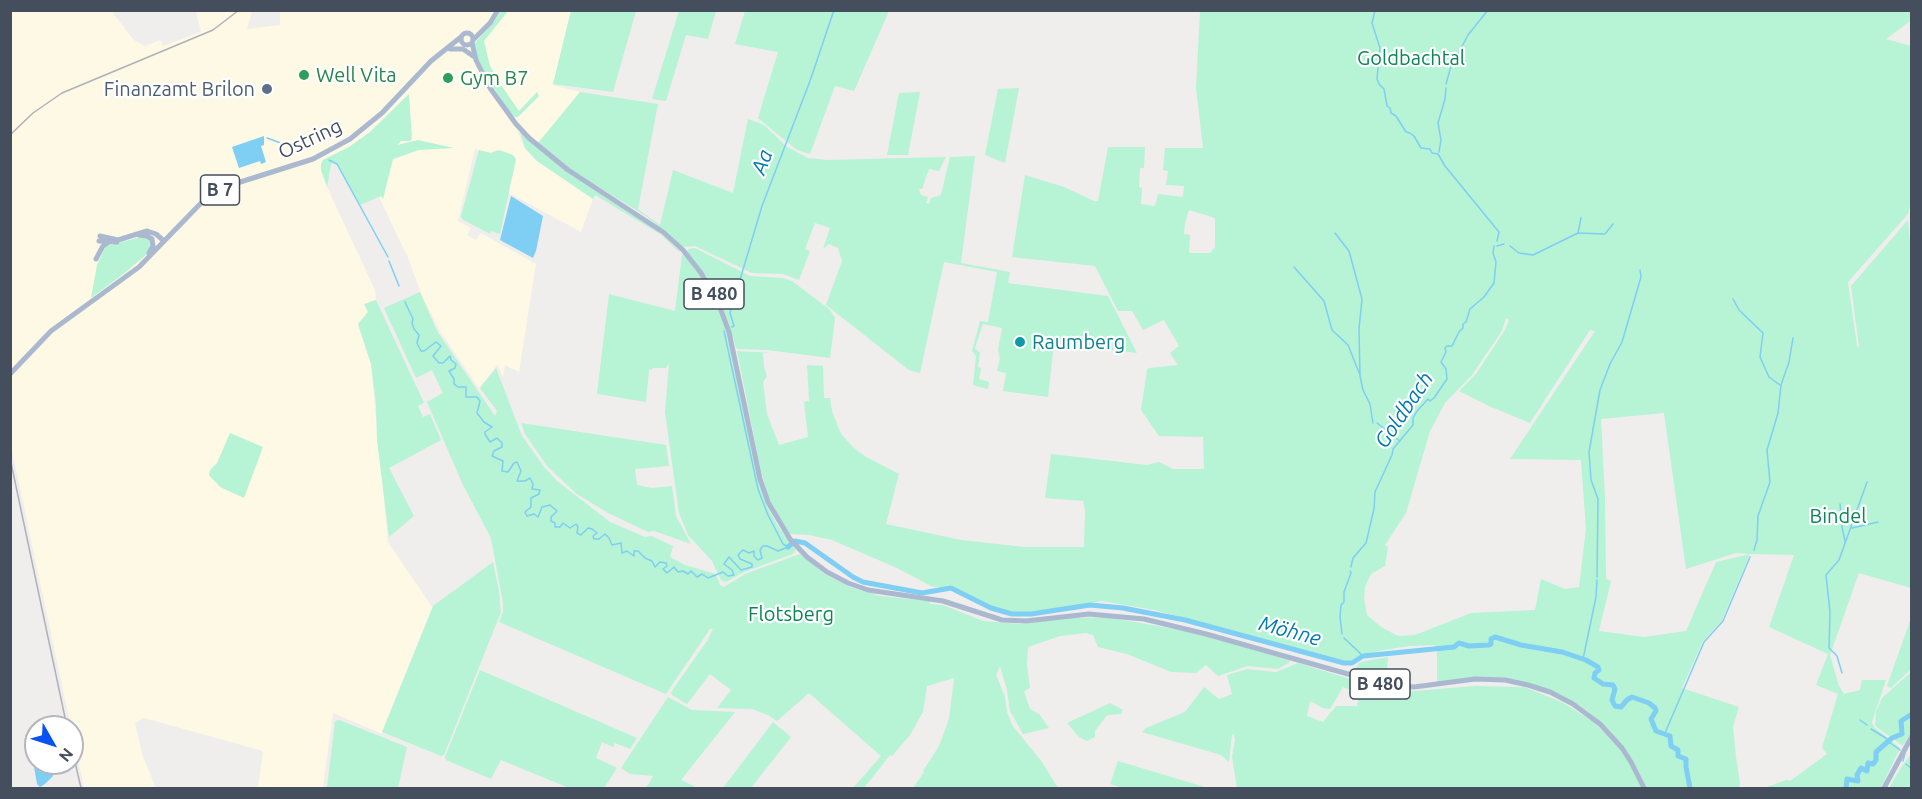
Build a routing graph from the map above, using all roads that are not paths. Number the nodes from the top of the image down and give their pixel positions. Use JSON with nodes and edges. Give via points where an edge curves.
{"nodes":[{"id":1,"x":498,"y":10,"type":"edge"},
{"id":2,"x":468,"y":40,"type":"junction"},
{"id":3,"x":450,"y":49,"type":"junction"},
{"id":4,"x":439,"y":54,"type":"junction"},
{"id":5,"x":475,"y":57,"type":"junction"},
{"id":6,"x":178,"y":226,"type":"junction"},
{"id":7,"x":156,"y":234,"type":"junction"},
{"id":8,"x":139,"y":235,"type":"junction"},
{"id":9,"x":109,"y":242,"type":"junction"},
{"id":10,"x":163,"y":243,"type":"junction"},
{"id":11,"x":96,"y":259,"type":"dead end"},
{"id":12,"x":142,"y":264,"type":"junction"},
{"id":13,"x":10,"y":374,"type":"edge"},
{"id":14,"x":1911,"y":736,"type":"edge"},
{"id":15,"x":1644,"y":789,"type":"edge"},
{"id":16,"x":1884,"y":789,"type":"edge"}],
"edges":[{"from":1,"to":2,"type":"main road","number":"B 7"},
{"from":2,"to":3,"type":"main road","number":"B 7"},
{"from":2,"to":4,"type":"main road","number":"B 7"},
{"from":2,"to":5,"type":"main road","number":"B 480"},
{"from":3,"to":4,"type":"main road","number":"B 7"},
{"from":3,"to":5,"type":"main road","via":[[465,50]]},
{"from":4,"to":6,"type":"main road","name":"Ostring","number":"B 7","via":[[382,114],[350,139],[300,165],[220,190],[196,206]]},
{"from":5,"to":15,"type":"main road","number":"B 480","via":[[516,124],[557,162],[663,232],[704,278],[729,332],[770,508],[790,539],[820,568],[856,586],[943,601],[1002,620],[1078,614],[1179,627],[1387,686],[1414,687],[1475,679],[1528,685],[1567,701],[1600,724],[1622,748]]},
{"from":6,"to":7,"type":"main road","number":"B 7"},
{"from":6,"to":10,"type":"main road","number":"B 7"},
{"from":7,"to":9,"type":"main road","number":"B 7","via":[[144,231],[118,240],[99,239]]},
{"from":7,"to":10,"type":"main road"},
{"from":8,"to":9,"type":"main road","number":"B 7"},
{"from":8,"to":10,"type":"main road","via":[[149,234]]},
{"from":8,"to":12,"type":"main road","via":[[149,236],[154,244]]},
{"from":9,"to":11,"type":"main road"},
{"from":10,"to":12,"type":"main road","number":"B 7"},
{"from":12,"to":13,"type":"main road","number":"B 7","via":[[51,331]]},
{"from":14,"to":16,"type":"main road"}]}
